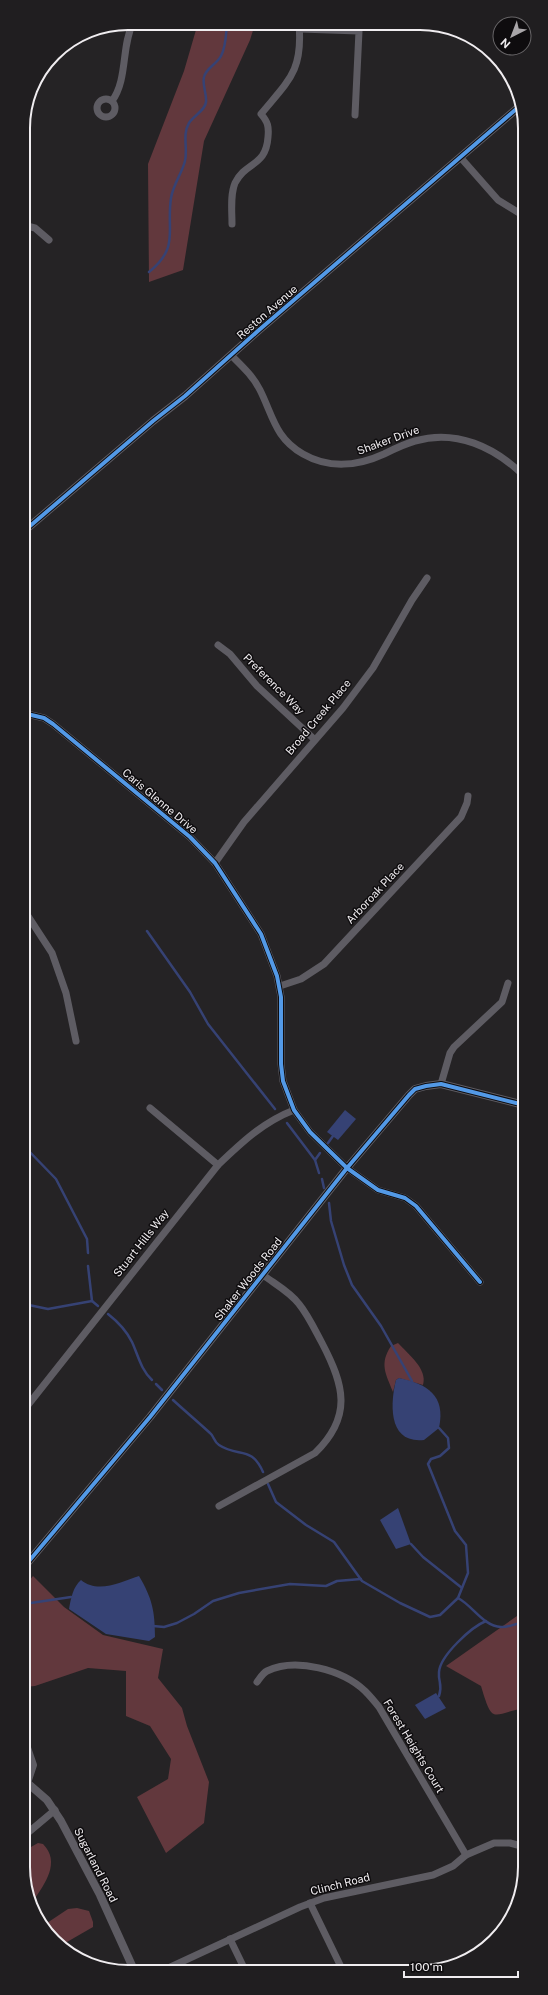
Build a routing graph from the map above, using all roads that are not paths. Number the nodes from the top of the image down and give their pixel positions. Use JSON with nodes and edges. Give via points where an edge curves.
{"nodes":[{"id":1,"x":130,"y":30,"type":"edge"},
{"id":2,"x":299,"y":30,"type":"edge"},
{"id":3,"x":344,"y":30,"type":"edge"},
{"id":4,"x":112,"y":101,"type":"dead end"},
{"id":5,"x":516,"y":109,"type":"edge"},
{"id":6,"x":356,"y":115,"type":"dead end"},
{"id":7,"x":462,"y":158,"type":"junction"},
{"id":8,"x":518,"y":212,"type":"edge"},
{"id":9,"x":232,"y":224,"type":"dead end"},
{"id":10,"x":30,"y":227,"type":"edge"},
{"id":11,"x":49,"y":240,"type":"dead end"},
{"id":12,"x":231,"y":356,"type":"junction"},
{"id":13,"x":518,"y":471,"type":"edge"},
{"id":14,"x":30,"y":526,"type":"edge"},
{"id":15,"x":427,"y":578,"type":"dead end"},
{"id":16,"x":218,"y":645,"type":"dead end"},
{"id":17,"x":30,"y":714,"type":"edge"},
{"id":18,"x":314,"y":739,"type":"junction"},
{"id":19,"x":468,"y":796,"type":"dead end"},
{"id":20,"x":215,"y":863,"type":"junction"},
{"id":21,"x":30,"y":919,"type":"edge"},
{"id":22,"x":508,"y":983,"type":"dead end"},
{"id":23,"x":280,"y":986,"type":"junction"},
{"id":24,"x":76,"y":1041,"type":"dead end"},
{"id":25,"x":441,"y":1084,"type":"junction"},
{"id":26,"x":518,"y":1103,"type":"edge"},
{"id":27,"x":150,"y":1108,"type":"dead end"},
{"id":28,"x":294,"y":1110,"type":"junction"},
{"id":29,"x":218,"y":1166,"type":"junction"},
{"id":30,"x":347,"y":1168,"type":"junction"},
{"id":31,"x":263,"y":1275,"type":"junction"},
{"id":32,"x":480,"y":1282,"type":"dead end"},
{"id":33,"x":30,"y":1402,"type":"edge"},
{"id":34,"x":219,"y":1506,"type":"dead end"},
{"id":35,"x":30,"y":1560,"type":"edge"},
{"id":36,"x":257,"y":1682,"type":"dead end"},
{"id":37,"x":30,"y":1756,"type":"edge"},
{"id":38,"x":30,"y":1771,"type":"edge"},
{"id":39,"x":30,"y":1786,"type":"edge"},
{"id":40,"x":55,"y":1810,"type":"junction"},
{"id":41,"x":30,"y":1831,"type":"edge"},
{"id":42,"x":518,"y":1845,"type":"edge"},
{"id":43,"x":466,"y":1855,"type":"junction"},
{"id":44,"x":310,"y":1903,"type":"junction"},
{"id":45,"x":230,"y":1940,"type":"junction"},
{"id":46,"x":132,"y":1965,"type":"edge"},
{"id":47,"x":175,"y":1965,"type":"edge"},
{"id":48,"x":242,"y":1965,"type":"edge"},
{"id":49,"x":340,"y":1965,"type":"edge"}],
"edges":[{"from":1,"to":4,"type":"street","via":[[119,87]]},
{"from":2,"to":9,"type":"street","via":[[297,67],[262,114],[269,128],[266,153],[240,175],[233,189]]},
{"from":3,"to":6,"type":"street","via":[[359,31]]},
{"from":5,"to":7,"type":"street","name":"Reston Avenue"},
{"from":7,"to":8,"type":"street","via":[[498,200]]},
{"from":7,"to":12,"type":"street","name":"Reston Avenue"},
{"from":10,"to":11,"type":"street"},
{"from":12,"to":13,"type":"street","name":"Shaker Drive","via":[[254,379],[272,421],[283,438],[302,454],[317,461],[357,464],[414,441],[435,437],[466,440],[491,449]]},
{"from":12,"to":14,"type":"street","name":"Reston Avenue"},
{"from":15,"to":18,"type":"street","name":"Broad Creek Place","via":[[373,668],[343,708]]},
{"from":16,"to":18,"type":"street","name":"Preference Way","via":[[230,654],[257,686]]},
{"from":17,"to":20,"type":"street","name":"Caris Glenne Drive","via":[[44,718],[53,724],[190,837]]},
{"from":18,"to":20,"type":"street","name":"Broad Creek Place","via":[[244,822]]},
{"from":19,"to":23,"type":"street","name":"Arboroak Place","via":[[461,818],[333,955],[314,972]]},
{"from":20,"to":23,"type":"street","name":"Caris Glenne Drive","via":[[261,934]]},
{"from":21,"to":24,"type":"street","via":[[52,953],[66,993]]},
{"from":22,"to":25,"type":"street","via":[[502,1002],[450,1053]]},
{"from":23,"to":28,"type":"street","name":"Caris Glenne Drive","via":[[281,1064],[283,1081]]},
{"from":25,"to":26,"type":"street","name":"Shaker Woods Road"},
{"from":25,"to":30,"type":"street","name":"Shaker Woods Road","via":[[415,1089]]},
{"from":27,"to":29,"type":"street"},
{"from":28,"to":29,"type":"street","name":"Stuart Hills Way","via":[[278,1116],[246,1137]]},
{"from":28,"to":30,"type":"street","name":"Caris Glenne Drive","via":[[314,1137]]},
{"from":29,"to":33,"type":"street","name":"Stuart Hills Way"},
{"from":30,"to":31,"type":"street","name":"Shaker Woods Road"},
{"from":30,"to":32,"type":"street","name":"Caris Glenne Drive","via":[[378,1190],[405,1198],[416,1206]]},
{"from":31,"to":34,"type":"street","via":[[298,1303],[316,1332],[340,1386],[339,1416],[326,1442],[315,1453]]},
{"from":31,"to":35,"type":"street","name":"Shaker Woods Road","via":[[150,1417]]},
{"from":36,"to":43,"type":"street","name":"Forest Heights Court","via":[[266,1671],[282,1666],[306,1666],[326,1669],[365,1691],[379,1707]]},
{"from":37,"to":38,"type":"street","via":[[33,1765]]},
{"from":39,"to":40,"type":"street","name":"Sugarland Road"},
{"from":40,"to":41,"type":"street"},
{"from":40,"to":46,"type":"street","name":"Sugarland Road","via":[[100,1895]]},
{"from":42,"to":43,"type":"street","name":"Clinch Road","via":[[494,1843]]},
{"from":43,"to":44,"type":"street","name":"Clinch Road","via":[[453,1866],[433,1875],[344,1892]]},
{"from":44,"to":45,"type":"street","name":"Clinch Road"},
{"from":44,"to":49,"type":"street"},
{"from":45,"to":47,"type":"street","name":"Clinch Road"},
{"from":45,"to":48,"type":"street"}]}
